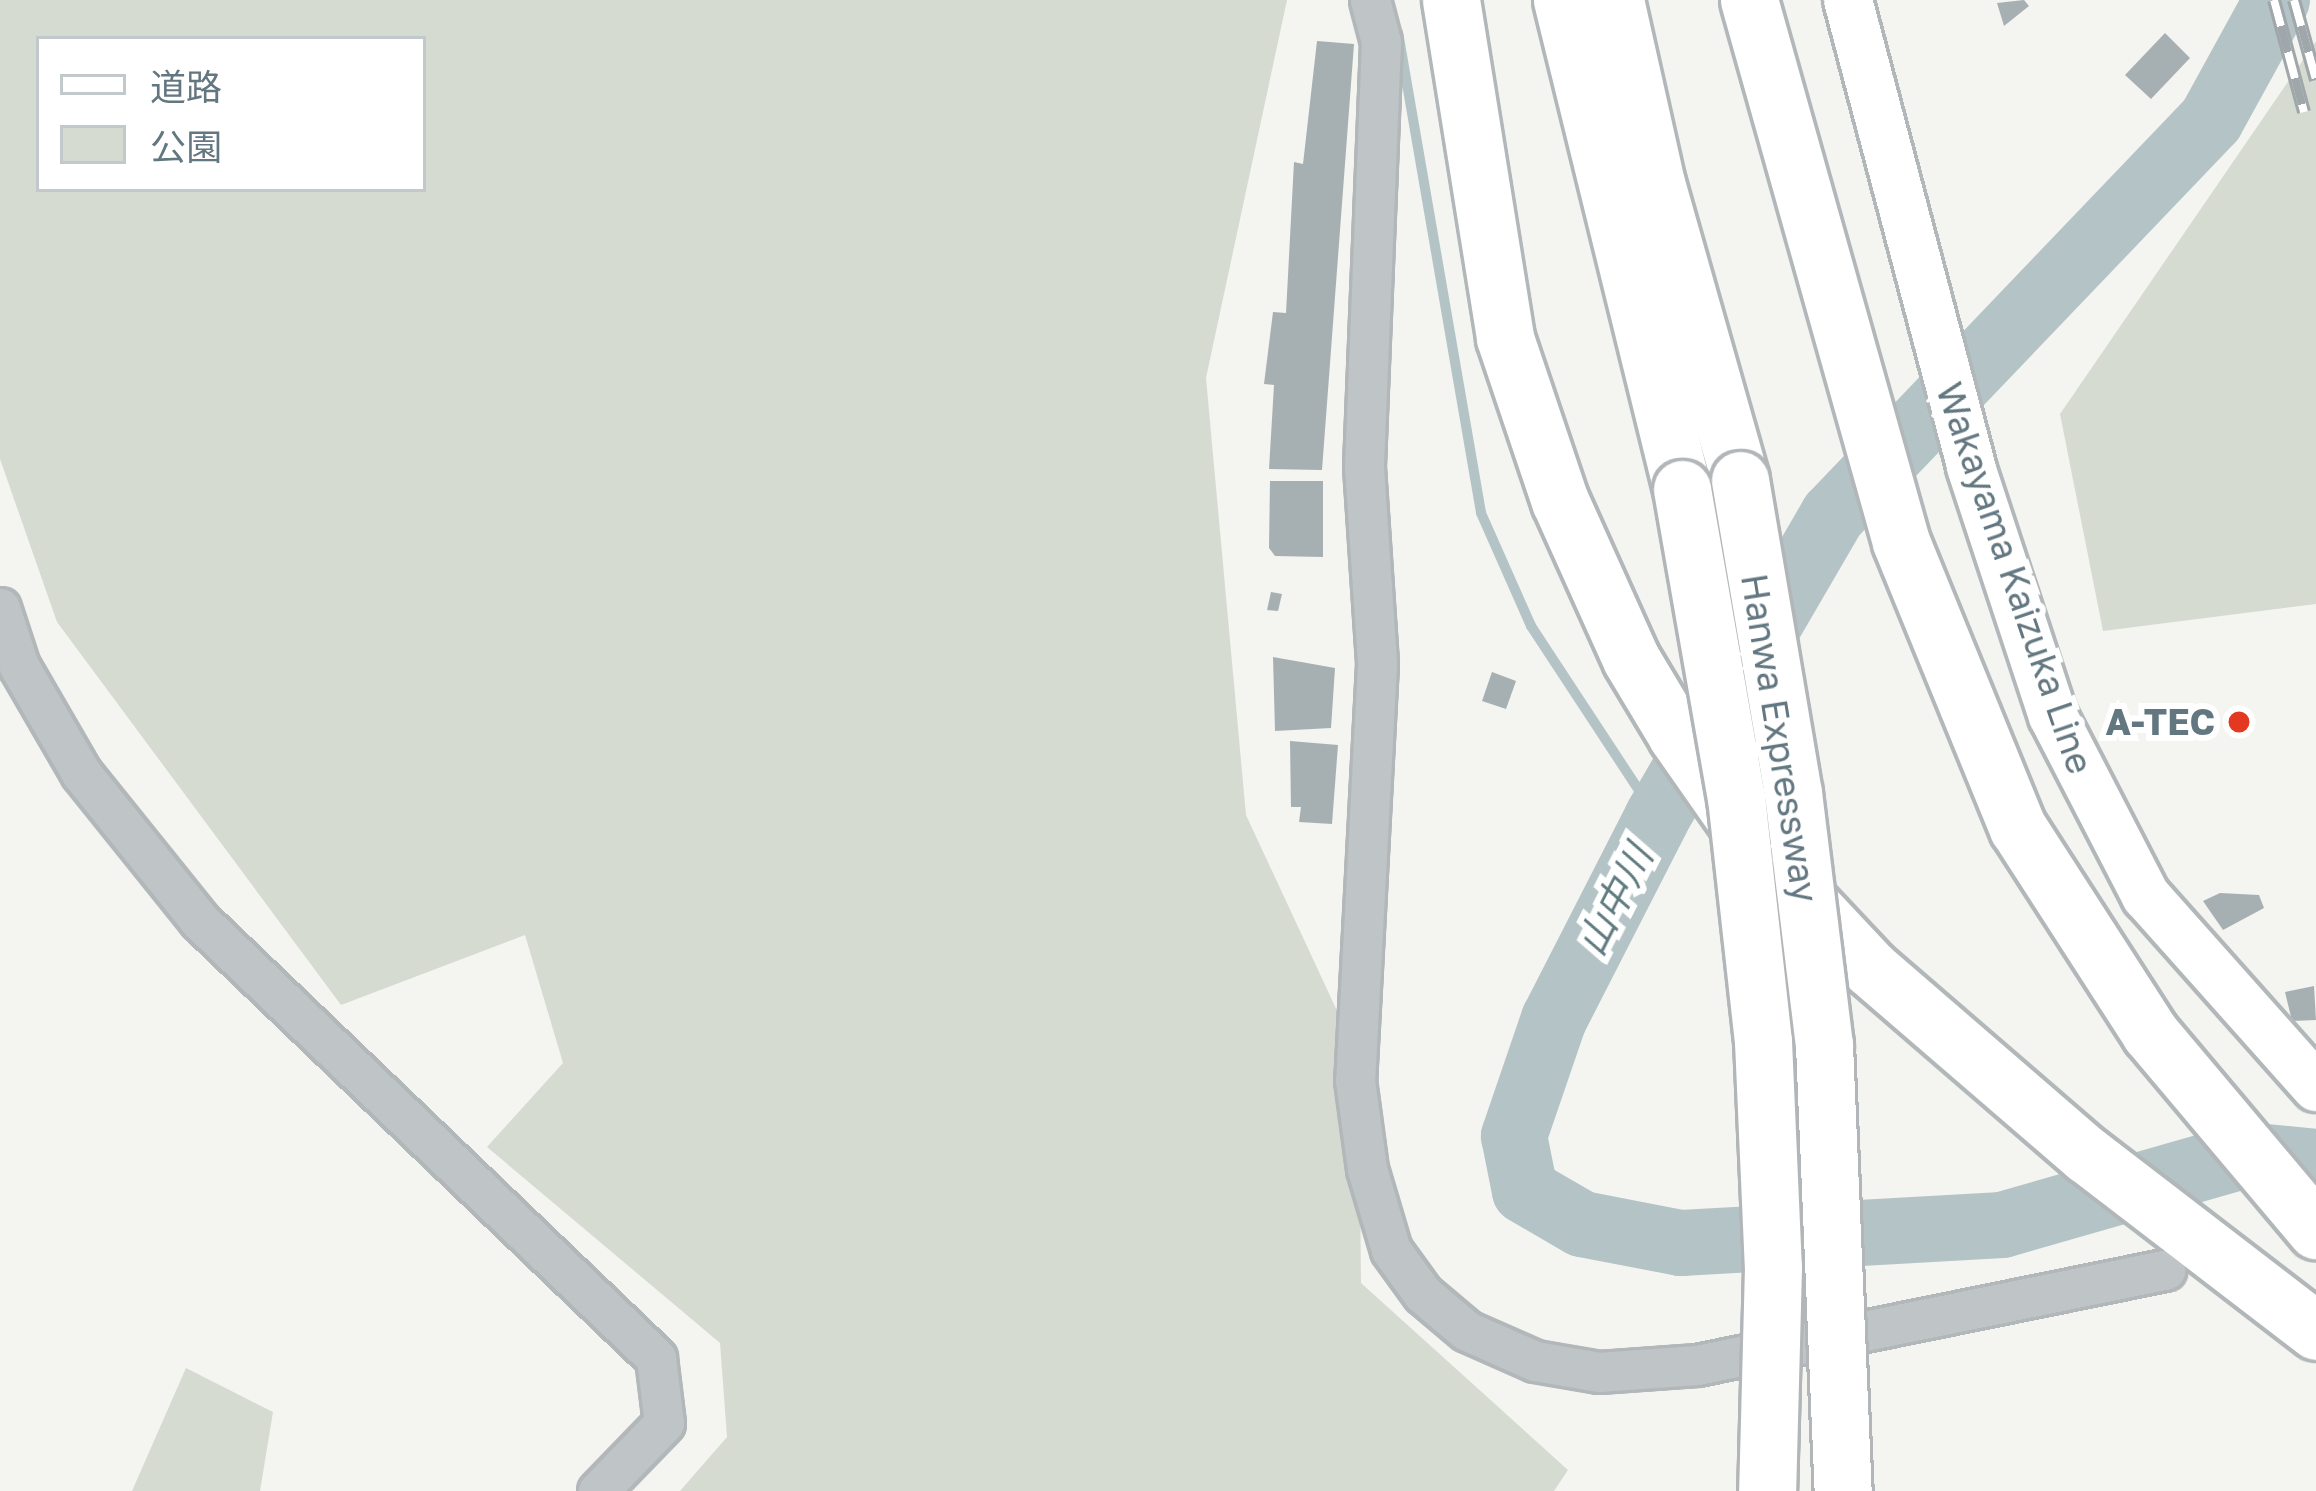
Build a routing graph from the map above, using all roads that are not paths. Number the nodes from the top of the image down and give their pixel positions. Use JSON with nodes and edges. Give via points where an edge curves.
{"nodes":[{"id":1,"x":1370,"y":0,"type":"edge"},
{"id":2,"x":1451,"y":0,"type":"edge"},
{"id":3,"x":1562,"y":0,"type":"edge"},
{"id":4,"x":1616,"y":0,"type":"edge"},
{"id":5,"x":1749,"y":0,"type":"edge"},
{"id":6,"x":1848,"y":0,"type":"edge"},
{"id":7,"x":0,"y":608,"type":"edge"},
{"id":8,"x":2316,"y":1088,"type":"edge"},
{"id":9,"x":2316,"y":1231,"type":"edge"},
{"id":10,"x":2165,"y":1270,"type":"dead end"},
{"id":11,"x":2316,"y":1330,"type":"edge"},
{"id":12,"x":598,"y":1491,"type":"edge"},
{"id":13,"x":1767,"y":1491,"type":"edge"},
{"id":14,"x":1843,"y":1491,"type":"edge"}],
"edges":[{"from":1,"to":10,"type":"street","via":[[1381,42],[1364,467],[1377,664],[1355,1080],[1366,1168],[1390,1250],[1423,1294],[1467,1331],[1535,1361],[1599,1372],[1697,1364]]},
{"from":2,"to":11,"type":"highway","bridge":true,"via":[[1505,338],[1560,502],[1631,659],[1677,736],[1749,839],[1870,968],[2087,1155]]},
{"from":3,"to":13,"type":"highway","name":"Hanwa Expressway","bridge":true,"via":[[1682,489],[1736,797],[1763,1041],[1773,1267]]},
{"from":4,"to":14,"type":"highway","name":"Hanwa Expressway","bridge":true,"via":[[1656,183],[1739,480],[1793,793],[1824,1046]]},
{"from":5,"to":9,"type":"highway","via":[[1901,542],[2018,828],[2218,1123]]},
{"from":6,"to":8,"type":"main road","name":"Wakayama Kaizuka Line","via":[[1971,467],[2053,716],[2146,896]]},
{"from":7,"to":12,"type":"street","via":[[19,665],[81,773],[199,920],[656,1358],[664,1423]]}]}
